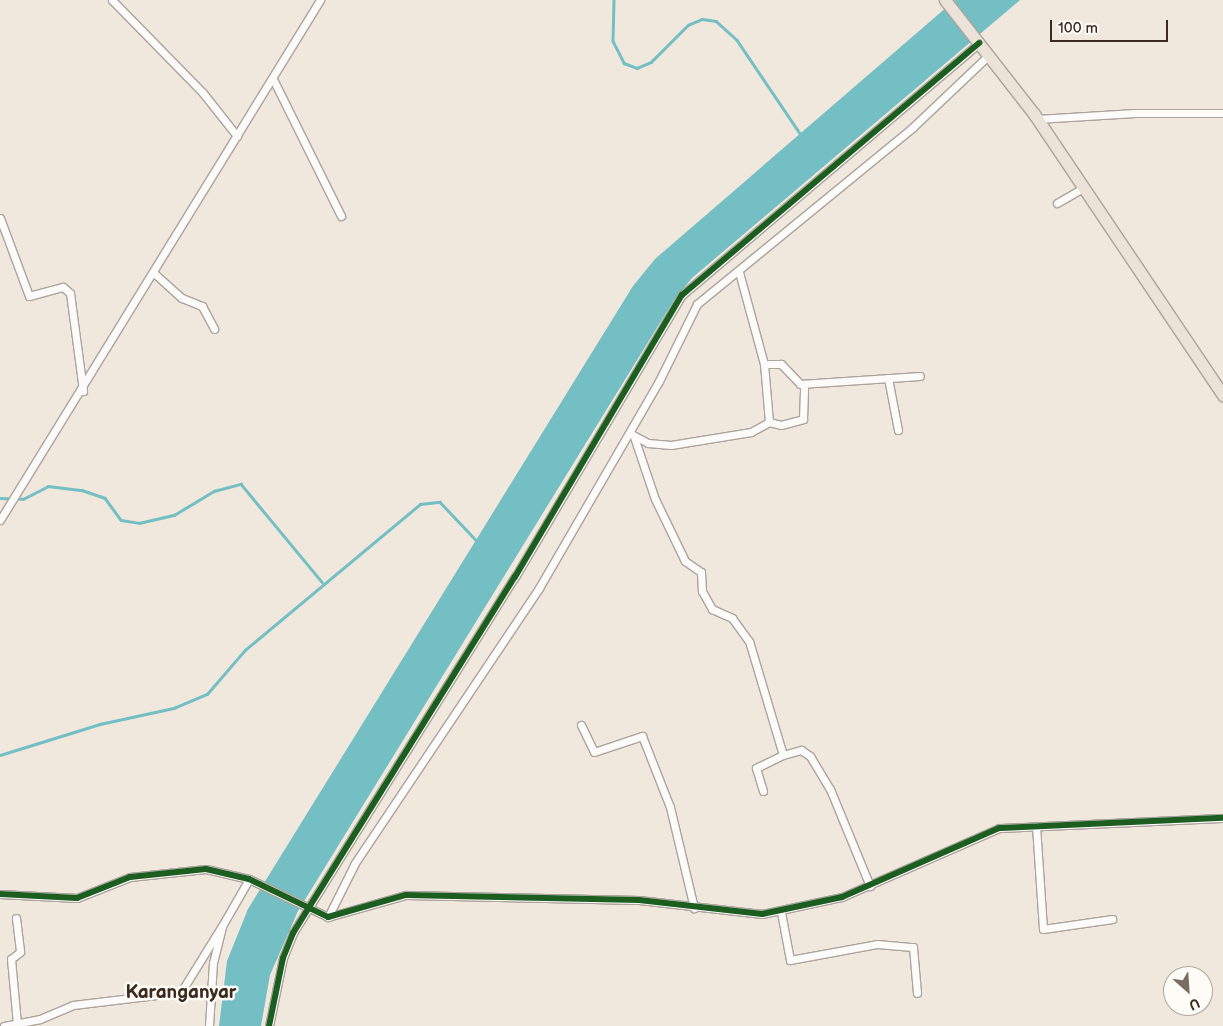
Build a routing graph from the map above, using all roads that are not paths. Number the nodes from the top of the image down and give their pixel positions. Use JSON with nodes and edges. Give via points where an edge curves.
{"nodes":[{"id":1,"x":112,"y":0,"type":"edge"},
{"id":2,"x":320,"y":0,"type":"edge"},
{"id":3,"x":945,"y":0,"type":"edge"},
{"id":4,"x":977,"y":41,"type":"junction"},
{"id":5,"x":989,"y":55,"type":"junction"},
{"id":6,"x":273,"y":79,"type":"junction"},
{"id":7,"x":1223,"y":114,"type":"edge"},
{"id":8,"x":1037,"y":119,"type":"junction"},
{"id":9,"x":237,"y":136,"type":"junction"},
{"id":10,"x":1083,"y":188,"type":"junction"},
{"id":11,"x":1057,"y":203,"type":"dead end"},
{"id":12,"x":341,"y":216,"type":"dead end"},
{"id":13,"x":0,"y":218,"type":"edge"},
{"id":14,"x":8,"y":240,"type":"junction"},
{"id":15,"x":0,"y":243,"type":"edge"},
{"id":16,"x":739,"y":272,"type":"junction"},
{"id":17,"x":155,"y":274,"type":"junction"},
{"id":18,"x":214,"y":330,"type":"dead end"},
{"id":19,"x":764,"y":364,"type":"junction"},
{"id":20,"x":920,"y":376,"type":"dead end"},
{"id":21,"x":888,"y":378,"type":"junction"},
{"id":22,"x":804,"y":384,"type":"junction"},
{"id":23,"x":83,"y":391,"type":"junction"},
{"id":24,"x":1223,"y":395,"type":"edge"},
{"id":25,"x":769,"y":422,"type":"junction"},
{"id":26,"x":898,"y":430,"type":"dead end"},
{"id":27,"x":632,"y":434,"type":"junction"},
{"id":28,"x":0,"y":520,"type":"edge"},
{"id":29,"x":581,"y":725,"type":"dead end"},
{"id":30,"x":783,"y":755,"type":"junction"},
{"id":31,"x":763,"y":791,"type":"dead end"},
{"id":32,"x":1223,"y":818,"type":"edge"},
{"id":33,"x":1036,"y":826,"type":"junction"},
{"id":34,"x":249,"y":879,"type":"junction"},
{"id":35,"x":870,"y":886,"type":"junction"},
{"id":36,"x":0,"y":894,"type":"edge"},
{"id":37,"x":694,"y":908,"type":"junction"},
{"id":38,"x":305,"y":909,"type":"junction"},
{"id":39,"x":781,"y":912,"type":"junction"},
{"id":40,"x":328,"y":917,"type":"junction"},
{"id":41,"x":16,"y":918,"type":"dead end"},
{"id":42,"x":1112,"y":919,"type":"dead end"},
{"id":43,"x":222,"y":926,"type":"junction"},
{"id":44,"x":917,"y":993,"type":"dead end"},
{"id":45,"x":17,"y":1024,"type":"junction"},
{"id":46,"x":4,"y":1026,"type":"edge"},
{"id":47,"x":209,"y":1026,"type":"edge"},
{"id":48,"x":269,"y":1026,"type":"edge"}],
"edges":[{"from":1,"to":9,"type":"street","via":[[202,93]]},
{"from":2,"to":6,"type":"street"},
{"from":3,"to":4,"type":"main road"},
{"from":4,"to":5,"type":"main road"},
{"from":4,"to":38,"type":"street","via":[[682,295],[515,577]]},
{"from":5,"to":8,"type":"main road"},
{"from":5,"to":16,"type":"street","via":[[955,91]]},
{"from":6,"to":9,"type":"street"},
{"from":6,"to":12,"type":"street"},
{"from":7,"to":8,"type":"street","via":[[1135,113]]},
{"from":8,"to":10,"type":"main road"},
{"from":9,"to":17,"type":"street"},
{"from":10,"to":11,"type":"street"},
{"from":10,"to":24,"type":"main road"},
{"from":13,"to":14,"type":"street"},
{"from":14,"to":15,"type":"street"},
{"from":14,"to":23,"type":"street","via":[[29,296],[62,287],[70,293]]},
{"from":16,"to":19,"type":"street"},
{"from":16,"to":27,"type":"street","via":[[698,304]]},
{"from":17,"to":18,"type":"street","via":[[182,298],[202,306]]},
{"from":17,"to":23,"type":"street"},
{"from":19,"to":22,"type":"street","via":[[781,364],[793,381]]},
{"from":19,"to":25,"type":"street"},
{"from":20,"to":21,"type":"street"},
{"from":21,"to":22,"type":"street"},
{"from":21,"to":26,"type":"street"},
{"from":22,"to":25,"type":"street","via":[[803,419],[781,425]]},
{"from":23,"to":28,"type":"street"},
{"from":25,"to":27,"type":"street","via":[[752,432],[671,445]]},
{"from":27,"to":30,"type":"street","via":[[655,499],[685,561],[701,572],[702,591],[712,609],[732,618],[749,641]]},
{"from":27,"to":40,"type":"street","via":[[539,588],[355,863]]},
{"from":29,"to":37,"type":"street","via":[[594,752],[642,736],[670,807]]},
{"from":30,"to":31,"type":"street","via":[[756,768]]},
{"from":30,"to":35,"type":"street","via":[[801,750],[810,756],[830,789]]},
{"from":32,"to":33,"type":"street"},
{"from":33,"to":35,"type":"street","via":[[993,829]]},
{"from":33,"to":42,"type":"street","via":[[1043,929]]},
{"from":34,"to":36,"type":"street","via":[[217,870],[174,870],[130,877],[77,898]]},
{"from":34,"to":38,"type":"street"},
{"from":34,"to":43,"type":"street"},
{"from":35,"to":39,"type":"street","via":[[823,904]]},
{"from":37,"to":39,"type":"street"},
{"from":37,"to":40,"type":"street","via":[[639,900],[406,895]]},
{"from":38,"to":40,"type":"street"},
{"from":38,"to":48,"type":"street","via":[[283,958]]},
{"from":39,"to":44,"type":"street","via":[[790,960],[877,944],[913,947]]},
{"from":41,"to":45,"type":"street","via":[[20,952],[12,959]]},
{"from":43,"to":45,"type":"street","via":[[181,992],[73,1005]]},
{"from":43,"to":47,"type":"street","via":[[213,963]]},
{"from":45,"to":46,"type":"street"}]}
